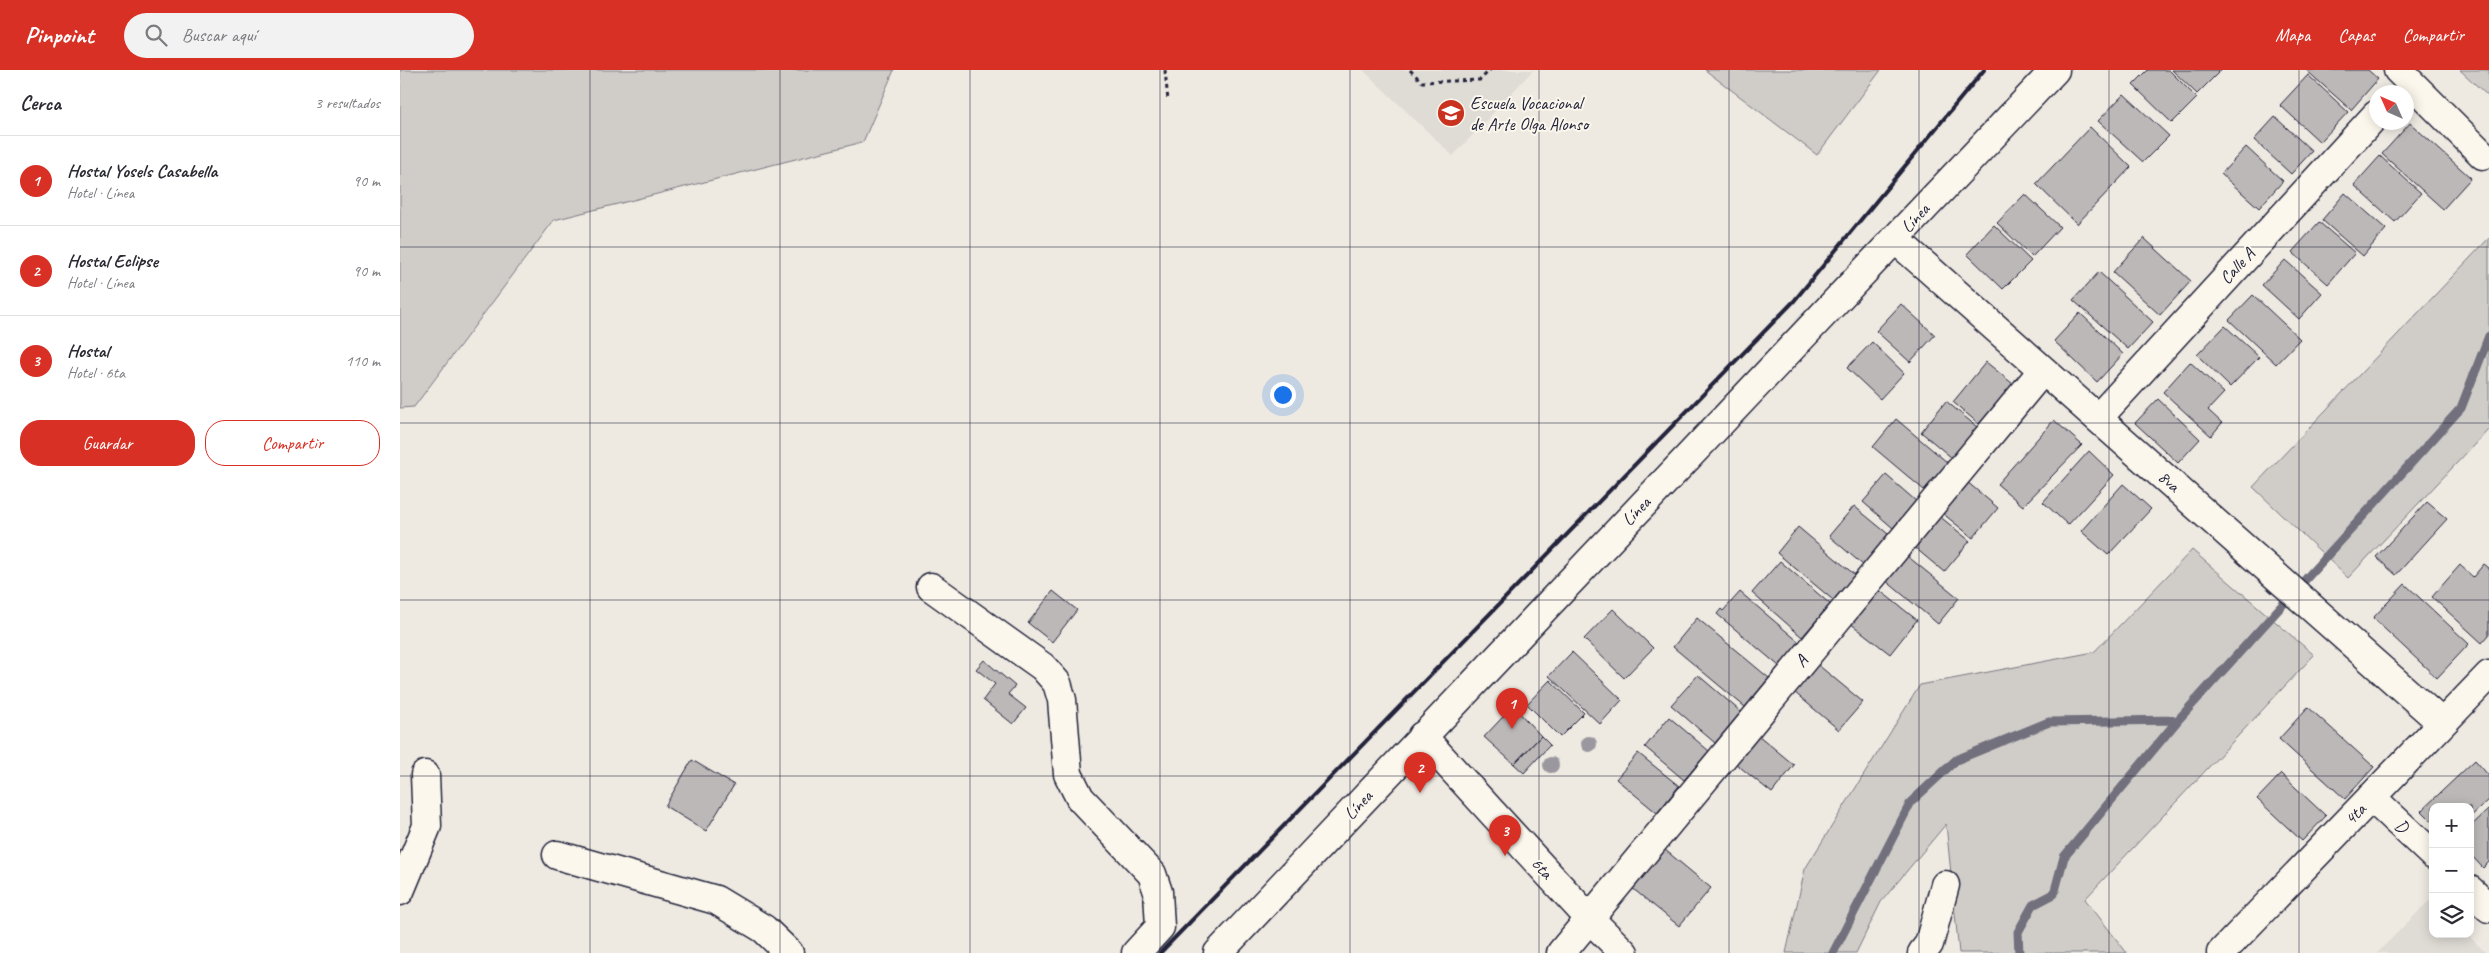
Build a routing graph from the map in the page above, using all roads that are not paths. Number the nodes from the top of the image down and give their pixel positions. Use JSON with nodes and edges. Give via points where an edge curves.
{"nodes":[{"id":1,"x":2055,"y":70,"type":"edge"},
{"id":2,"x":2401,"y":81,"type":"edge"},
{"id":3,"x":2369,"y":123,"type":"edge"},
{"id":4,"x":2483,"y":156,"type":"dead end"},
{"id":5,"x":1895,"y":239,"type":"junction"},
{"id":6,"x":2043,"y":370,"type":"junction"},
{"id":7,"x":2098,"y":418,"type":"junction"},
{"id":8,"x":930,"y":586,"type":"dead end"},
{"id":9,"x":2489,"y":674,"type":"edge"},
{"id":10,"x":2442,"y":723,"type":"junction"},
{"id":11,"x":1422,"y":736,"type":"junction"},
{"id":12,"x":425,"y":775,"type":"dead end"},
{"id":13,"x":2371,"y":798,"type":"junction"},
{"id":14,"x":2429,"y":851,"type":"edge"},
{"id":15,"x":557,"y":855,"type":"dead end"},
{"id":16,"x":1945,"y":885,"type":"dead end"},
{"id":17,"x":400,"y":890,"type":"edge"},
{"id":18,"x":2473,"y":893,"type":"edge"},
{"id":19,"x":2489,"y":908,"type":"edge"},
{"id":20,"x":1588,"y":918,"type":"junction"},
{"id":21,"x":789,"y":953,"type":"edge"},
{"id":22,"x":1136,"y":953,"type":"edge"},
{"id":23,"x":1218,"y":953,"type":"edge"},
{"id":24,"x":1561,"y":953,"type":"edge"},
{"id":25,"x":1624,"y":953,"type":"edge"},
{"id":26,"x":1922,"y":953,"type":"edge"},
{"id":27,"x":2221,"y":953,"type":"edge"}],
"edges":[{"from":1,"to":5,"type":"street","name":"Línea"},
{"from":2,"to":4,"type":"street"},
{"from":3,"to":7,"type":"street","name":"Calle A"},
{"from":5,"to":6,"type":"street","name":"8va"},
{"from":5,"to":11,"type":"street","name":"Línea"},
{"from":6,"to":7,"type":"street","name":"8va"},
{"from":6,"to":20,"type":"street","name":"A"},
{"from":7,"to":10,"type":"street","name":"8va"},
{"from":8,"to":22,"type":"street","via":[[1043,667],[1057,683],[1062,700],[1068,774],[1080,798],[1152,874],[1158,892],[1160,927]]},
{"from":9,"to":10,"type":"street","name":"4ta"},
{"from":10,"to":13,"type":"street","name":"4ta"},
{"from":11,"to":20,"type":"street","name":"6ta"},
{"from":11,"to":23,"type":"street","name":"Línea"},
{"from":12,"to":17,"type":"street","via":[[427,826]]},
{"from":13,"to":14,"type":"street","name":"D"},
{"from":13,"to":27,"type":"street","name":"4ta"},
{"from":15,"to":21,"type":"street","via":[[716,900],[764,929]]},
{"from":16,"to":26,"type":"street","via":[[1930,944]]},
{"from":18,"to":19,"type":"street"},
{"from":20,"to":24,"type":"street","name":"A"},
{"from":20,"to":25,"type":"street","name":"6ta"}]}
